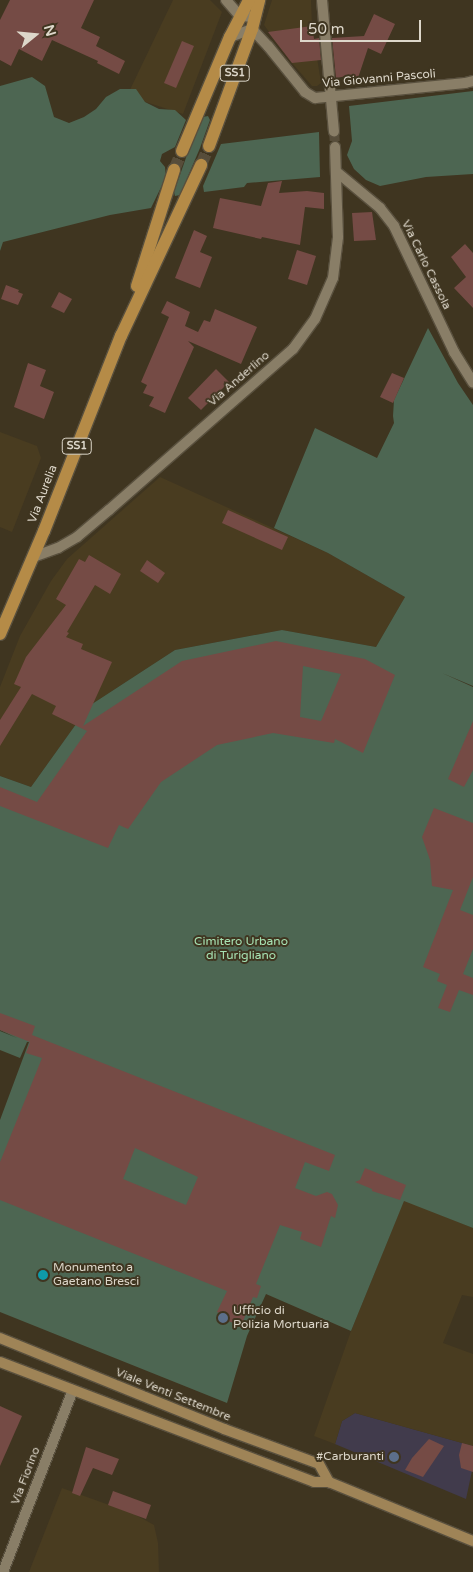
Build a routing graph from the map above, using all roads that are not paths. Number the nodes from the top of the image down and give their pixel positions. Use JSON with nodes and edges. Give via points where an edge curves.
{"nodes":[{"id":1,"x":226,"y":0,"type":"edge"},
{"id":2,"x":249,"y":0,"type":"edge"},
{"id":3,"x":259,"y":0,"type":"edge"},
{"id":4,"x":322,"y":0,"type":"edge"},
{"id":5,"x":240,"y":16,"type":"junction"},
{"id":6,"x":255,"y":16,"type":"junction"},
{"id":7,"x":252,"y":29,"type":"junction"},
{"id":8,"x":230,"y":37,"type":"junction"},
{"id":9,"x":473,"y":81,"type":"edge"},
{"id":10,"x":331,"y":97,"type":"junction"},
{"id":11,"x":334,"y":131,"type":"tunnel mouth"},
{"id":12,"x":209,"y":146,"type":"tunnel mouth"},
{"id":13,"x":335,"y":147,"type":"tunnel mouth"},
{"id":14,"x":182,"y":151,"type":"tunnel mouth"},
{"id":15,"x":201,"y":165,"type":"tunnel mouth"},
{"id":16,"x":174,"y":170,"type":"tunnel mouth"},
{"id":17,"x":338,"y":173,"type":"junction"},
{"id":18,"x":121,"y":336,"type":"junction"},
{"id":19,"x":473,"y":382,"type":"edge"},
{"id":20,"x":33,"y":557,"type":"junction"},
{"id":21,"x":0,"y":634,"type":"edge"},
{"id":22,"x":0,"y":1338,"type":"edge"},
{"id":23,"x":0,"y":1362,"type":"edge"},
{"id":24,"x":73,"y":1390,"type":"junction"},
{"id":25,"x":329,"y":1482,"type":"junction"},
{"id":26,"x":473,"y":1541,"type":"edge"},
{"id":27,"x":3,"y":1572,"type":"edge"}],
"edges":[{"from":1,"to":5,"type":"street"},
{"from":2,"to":5,"type":"main road","number":"SS1"},
{"from":3,"to":6,"type":"main road","number":"SS1"},
{"from":4,"to":10,"type":"street"},
{"from":5,"to":6,"type":"street"},
{"from":5,"to":8,"type":"main road","number":"SS1"},
{"from":6,"to":7,"type":"main road","number":"SS1"},
{"from":7,"to":8,"type":"street"},
{"from":7,"to":10,"type":"street","name":"Via Giovanni Pascoli","via":[[305,92],[315,98]]},
{"from":7,"to":12,"type":"main road","number":"SS1"},
{"from":8,"to":14,"type":"main road","number":"SS1"},
{"from":9,"to":10,"type":"street","name":"Via Giovanni Pascoli"},
{"from":10,"to":11,"type":"street"},
{"from":13,"to":17,"type":"street","name":"Via Anderlino"},
{"from":15,"to":18,"type":"main road","name":"Via Aurelia","number":"SS1"},
{"from":16,"to":18,"type":"main road","name":"Via Aurelia","number":"SS1"},
{"from":17,"to":19,"type":"street","name":"Via Carlo Cassola","via":[[380,208],[394,226],[454,352]]},
{"from":17,"to":20,"type":"street","name":"Via Anderlino","via":[[338,238],[333,278],[315,319],[293,349],[77,537]]},
{"from":18,"to":20,"type":"main road","name":"Via Aurelia","number":"SS1"},
{"from":20,"to":21,"type":"main road","name":"Via Aurelia","number":"SS1"},
{"from":22,"to":25,"type":"main road","name":"Viale Venti Settembre","via":[[319,1464]]},
{"from":23,"to":24,"type":"main road"},
{"from":24,"to":25,"type":"main road","via":[[314,1482]]},
{"from":24,"to":27,"type":"street","name":"Via Fiorino"},
{"from":25,"to":26,"type":"main road"}]}
